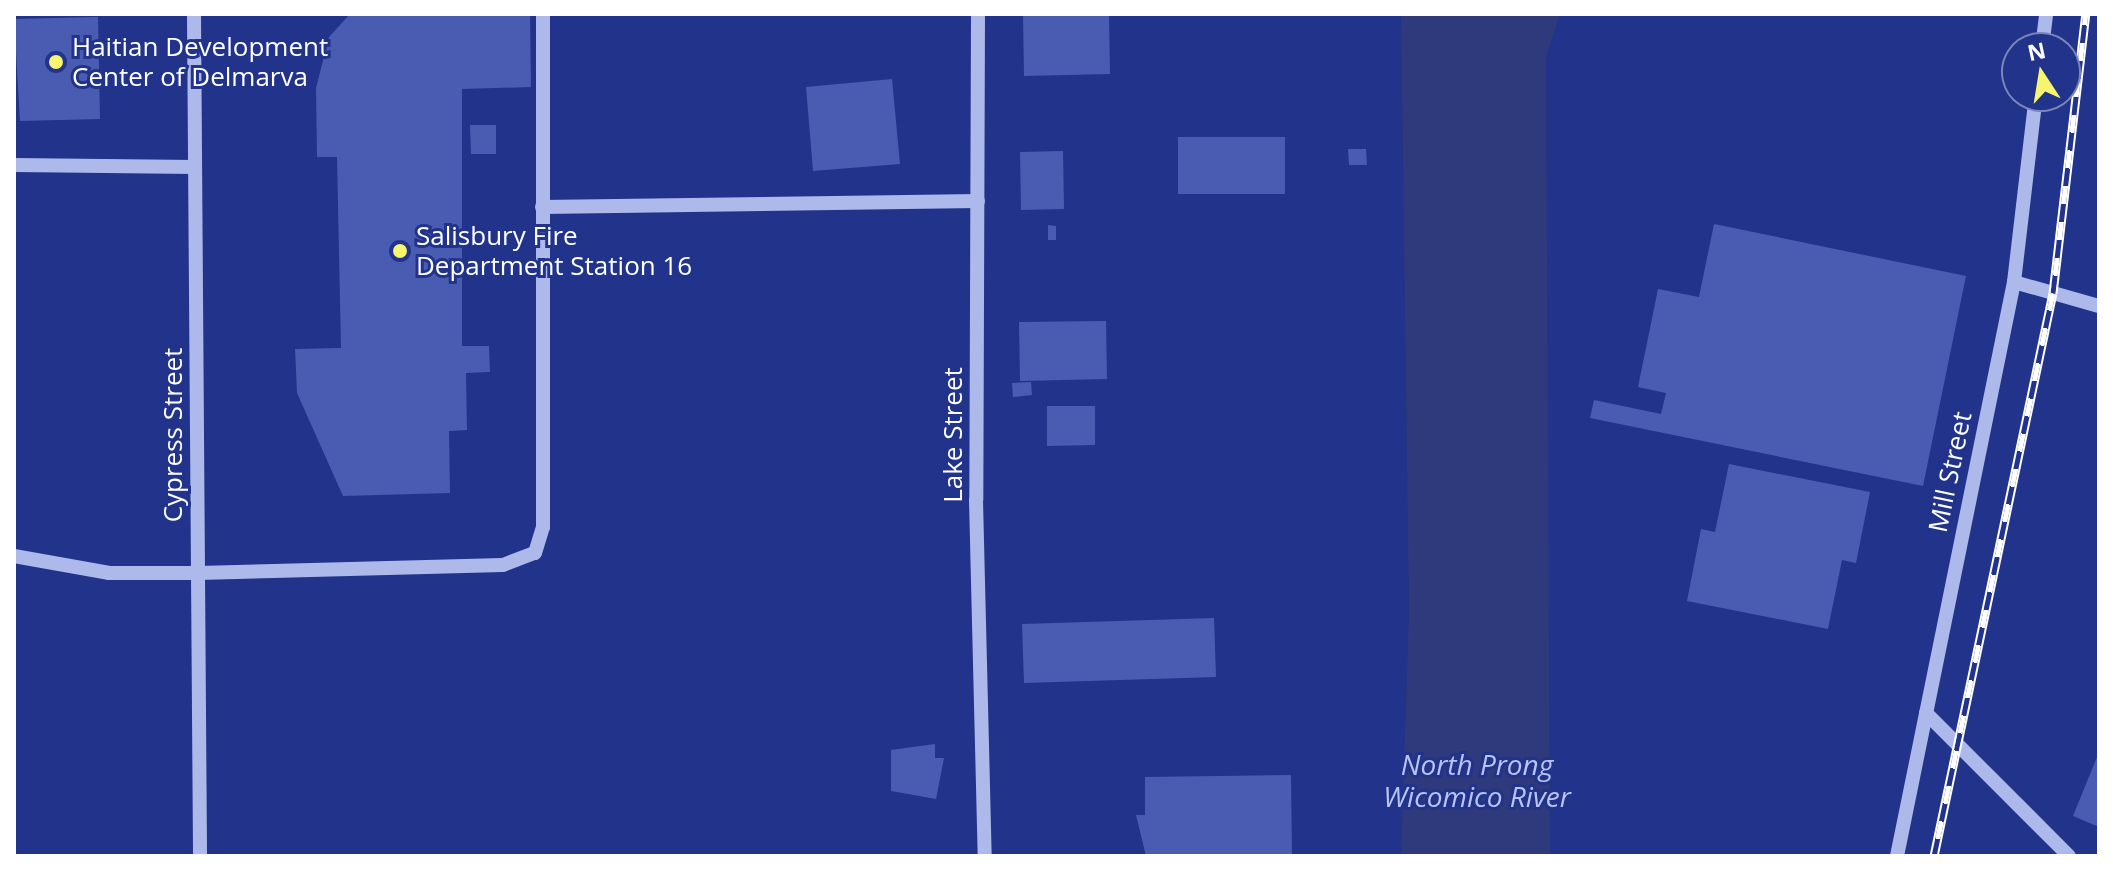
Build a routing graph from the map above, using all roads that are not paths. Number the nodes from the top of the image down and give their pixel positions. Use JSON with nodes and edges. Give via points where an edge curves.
{"nodes":[{"id":1,"x":194,"y":14,"type":"edge"},
{"id":2,"x":543,"y":14,"type":"edge"},
{"id":3,"x":978,"y":14,"type":"edge"},
{"id":4,"x":2034,"y":112,"type":"edge"},
{"id":5,"x":14,"y":165,"type":"edge"},
{"id":6,"x":195,"y":167,"type":"junction"},
{"id":7,"x":978,"y":201,"type":"junction"},
{"id":8,"x":542,"y":207,"type":"junction"},
{"id":9,"x":2014,"y":282,"type":"junction"},
{"id":10,"x":2099,"y":306,"type":"edge"},
{"id":11,"x":14,"y":556,"type":"edge"},
{"id":12,"x":198,"y":573,"type":"junction"},
{"id":13,"x":1926,"y":713,"type":"junction"},
{"id":14,"x":200,"y":856,"type":"edge"},
{"id":15,"x":985,"y":856,"type":"edge"},
{"id":16,"x":1897,"y":856,"type":"edge"},
{"id":17,"x":2069,"y":856,"type":"edge"}],
"edges":[{"from":1,"to":6,"type":"street","name":"Cypress Street"},
{"from":2,"to":8,"type":"street"},
{"from":3,"to":7,"type":"street","name":"Lake Street"},
{"from":4,"to":9,"type":"street","name":"Mill Street"},
{"from":5,"to":6,"type":"street"},
{"from":6,"to":12,"type":"street","name":"Cypress Street"},
{"from":7,"to":8,"type":"street"},
{"from":7,"to":15,"type":"street","name":"Lake Street"},
{"from":8,"to":12,"type":"street","via":[[543,527],[535,553],[503,565]]},
{"from":9,"to":10,"type":"street"},
{"from":9,"to":13,"type":"street","name":"Mill Street"},
{"from":11,"to":12,"type":"street","via":[[109,573]]},
{"from":12,"to":14,"type":"street","name":"Cypress Street"},
{"from":13,"to":16,"type":"street","name":"Mill Street"},
{"from":13,"to":17,"type":"street"}]}
